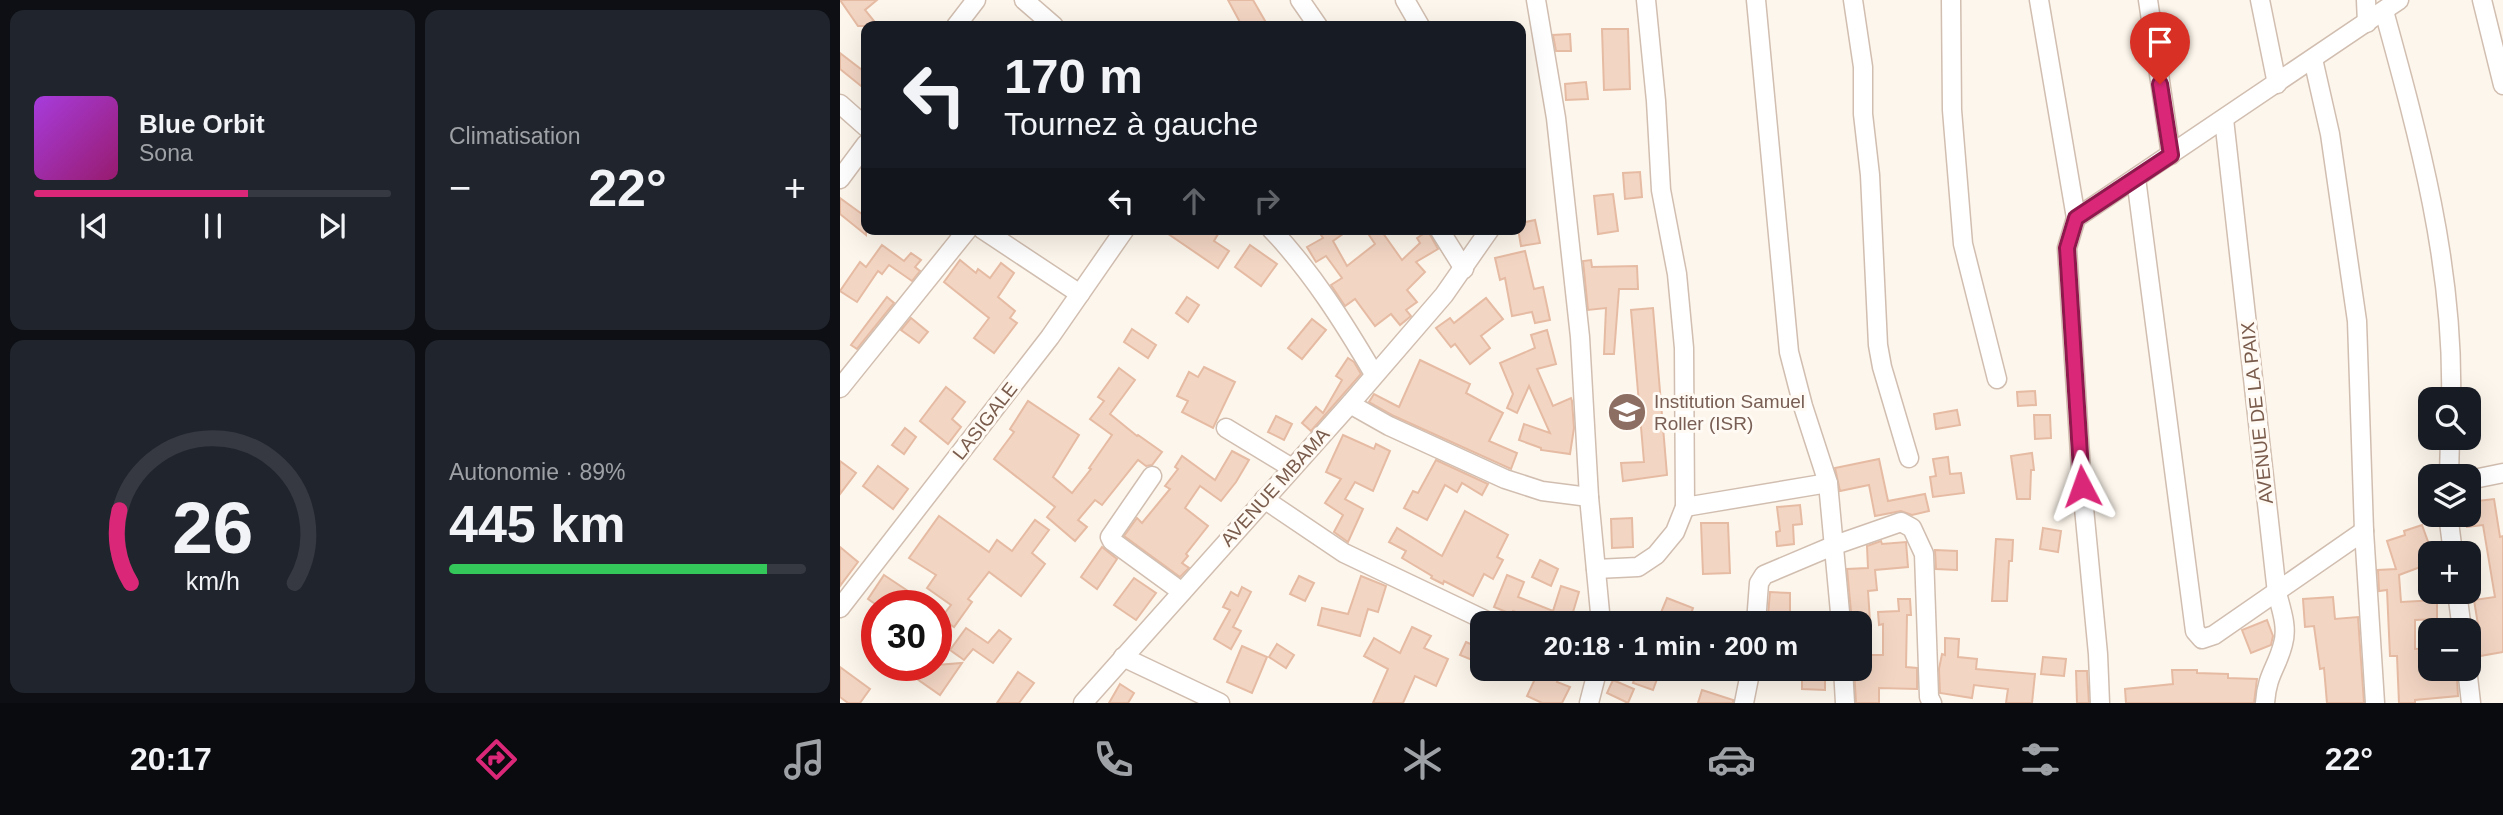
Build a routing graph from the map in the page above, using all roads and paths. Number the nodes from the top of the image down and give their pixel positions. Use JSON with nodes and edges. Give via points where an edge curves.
{"nodes":[{"id":1,"x":976,"y":0,"type":"edge"},
{"id":2,"x":1024,"y":0,"type":"edge"},
{"id":3,"x":1300,"y":0,"type":"edge"},
{"id":4,"x":1405,"y":0,"type":"edge"},
{"id":5,"x":1536,"y":0,"type":"edge"},
{"id":6,"x":1646,"y":0,"type":"edge"},
{"id":7,"x":1756,"y":0,"type":"edge"},
{"id":8,"x":1853,"y":0,"type":"edge"},
{"id":9,"x":1951,"y":0,"type":"edge"},
{"id":10,"x":2039,"y":0,"type":"edge"},
{"id":11,"x":2148,"y":0,"type":"edge"},
{"id":12,"x":2260,"y":0,"type":"edge"},
{"id":13,"x":2366,"y":0,"type":"edge"},
{"id":14,"x":2399,"y":0,"type":"edge"},
{"id":15,"x":2482,"y":0,"type":"edge"},
{"id":16,"x":2384,"y":11,"type":"junction"},
{"id":17,"x":960,"y":21,"type":"edge"},
{"id":18,"x":1048,"y":21,"type":"edge"},
{"id":19,"x":1315,"y":21,"type":"edge"},
{"id":20,"x":1417,"y":21,"type":"edge"},
{"id":21,"x":2367,"y":23,"type":"junction"},
{"id":22,"x":2313,"y":59,"type":"junction"},
{"id":23,"x":2277,"y":83,"type":"junction"},
{"id":24,"x":2503,"y":85,"type":"edge"},
{"id":25,"x":840,"y":104,"type":"edge"},
{"id":26,"x":2224,"y":119,"type":"junction"},
{"id":27,"x":861,"y":123,"type":"edge"},
{"id":28,"x":861,"y":151,"type":"edge"},
{"id":29,"x":2171,"y":155,"type":"junction"},
{"id":30,"x":2136,"y":178,"type":"junction"},
{"id":31,"x":840,"y":179,"type":"edge"},
{"id":32,"x":2076,"y":218,"type":"junction"},
{"id":33,"x":963,"y":235,"type":"edge"},
{"id":34,"x":991,"y":235,"type":"edge"},
{"id":35,"x":1121,"y":235,"type":"edge"},
{"id":36,"x":1277,"y":235,"type":"edge"},
{"id":37,"x":1443,"y":235,"type":"edge"},
{"id":38,"x":1486,"y":235,"type":"edge"},
{"id":39,"x":1464,"y":269,"type":"junction"},
{"id":40,"x":1080,"y":294,"type":"junction"},
{"id":41,"x":1374,"y":374,"type":"junction"},
{"id":42,"x":1997,"y":379,"type":"dead end"},
{"id":43,"x":2450,"y":387,"type":"edge"},
{"id":44,"x":840,"y":388,"type":"edge"},
{"id":45,"x":1350,"y":404,"type":"junction"},
{"id":46,"x":1226,"y":428,"type":"dead end"},
{"id":47,"x":1909,"y":458,"type":"dead end"},
{"id":48,"x":1292,"y":468,"type":"junction"},
{"id":49,"x":2503,"y":473,"type":"edge"},
{"id":50,"x":1152,"y":476,"type":"dead end"},
{"id":51,"x":2481,"y":478,"type":"edge"},
{"id":52,"x":1828,"y":483,"type":"junction"},
{"id":53,"x":1589,"y":497,"type":"junction"},
{"id":54,"x":1264,"y":499,"type":"junction"},
{"id":55,"x":1685,"y":507,"type":"junction"},
{"id":56,"x":2364,"y":531,"type":"junction"},
{"id":57,"x":1835,"y":545,"type":"junction"},
{"id":58,"x":1596,"y":569,"type":"junction"},
{"id":59,"x":1182,"y":592,"type":"junction"},
{"id":60,"x":2277,"y":593,"type":"junction"},
{"id":61,"x":840,"y":608,"type":"edge"},
{"id":62,"x":1600,"y":611,"type":"edge"},
{"id":63,"x":1757,"y":611,"type":"edge"},
{"id":64,"x":1841,"y":611,"type":"edge"},
{"id":65,"x":1470,"y":613,"type":"edge"},
{"id":66,"x":1123,"y":657,"type":"junction"},
{"id":67,"x":1595,"y":681,"type":"edge"},
{"id":68,"x":1748,"y":681,"type":"edge"},
{"id":69,"x":1843,"y":681,"type":"edge"},
{"id":70,"x":2468,"y":681,"type":"edge"},
{"id":71,"x":1083,"y":703,"type":"edge"},
{"id":72,"x":1220,"y":703,"type":"edge"},
{"id":73,"x":1589,"y":703,"type":"edge"},
{"id":74,"x":1744,"y":703,"type":"edge"},
{"id":75,"x":1844,"y":703,"type":"edge"},
{"id":76,"x":1932,"y":703,"type":"edge"},
{"id":77,"x":2100,"y":703,"type":"edge"},
{"id":78,"x":2265,"y":703,"type":"edge"},
{"id":79,"x":2375,"y":703,"type":"edge"},
{"id":80,"x":2471,"y":703,"type":"edge"}],
"edges":[{"from":1,"to":17,"type":"street"},
{"from":2,"to":18,"type":"street"},
{"from":3,"to":19,"type":"street"},
{"from":4,"to":20,"type":"street"},
{"from":5,"to":53,"type":"street","via":[[1556,118],[1580,337]]},
{"from":6,"to":55,"type":"street","via":[[1661,191],[1677,274],[1684,348]]},
{"from":7,"to":52,"type":"street","via":[[1789,352]]},
{"from":8,"to":47,"type":"street","via":[[1863,67],[1878,345]]},
{"from":9,"to":42,"type":"street","via":[[1952,110],[1963,244]]},
{"from":10,"to":32,"type":"street"},
{"from":11,"to":29,"type":"street"},
{"from":12,"to":23,"type":"street"},
{"from":13,"to":21,"type":"street"},
{"from":14,"to":16,"type":"street"},
{"from":15,"to":24,"type":"street"},
{"from":16,"to":21,"type":"street"},
{"from":16,"to":43,"type":"street","via":[[2436,220],[2447,304]]},
{"from":21,"to":22,"type":"street"},
{"from":22,"to":23,"type":"street"},
{"from":22,"to":56,"type":"street","via":[[2330,134],[2357,321]]},
{"from":23,"to":26,"type":"street"},
{"from":25,"to":27,"type":"street"},
{"from":26,"to":29,"type":"street"},
{"from":26,"to":60,"type":"street","name":"AVENUE DE LA PAIX"},
{"from":28,"to":31,"type":"street"},
{"from":29,"to":30,"type":"street"},
{"from":30,"to":32,"type":"street"},
{"from":30,"to":60,"type":"street","via":[[2195,631],[2202,639],[2214,635]]},
{"from":32,"to":77,"type":"street","via":[[2067,248]]},
{"from":33,"to":44,"type":"street"},
{"from":34,"to":40,"type":"street"},
{"from":35,"to":40,"type":"street","name":"LASIGALE"},
{"from":36,"to":41,"type":"street","via":[[1342,320]]},
{"from":37,"to":39,"type":"street"},
{"from":38,"to":39,"type":"street","name":"AVENUE MBAMA"},
{"from":39,"to":41,"type":"street","name":"AVENUE MBAMA"},
{"from":40,"to":61,"type":"street","name":"LASIGALE"},
{"from":41,"to":45,"type":"street","name":"AVENUE MBAMA"},
{"from":45,"to":48,"type":"street","name":"AVENUE MBAMA"},
{"from":45,"to":53,"type":"street","via":[[1505,479],[1542,491]]},
{"from":46,"to":48,"type":"street"},
{"from":48,"to":54,"type":"street","name":"AVENUE MBAMA"},
{"from":49,"to":51,"type":"street"},
{"from":50,"to":59,"type":"street","via":[[1110,537]]},
{"from":52,"to":55,"type":"street"},
{"from":52,"to":57,"type":"street"},
{"from":53,"to":58,"type":"street"},
{"from":54,"to":59,"type":"street","name":"AVENUE MBAMA"},
{"from":54,"to":65,"type":"street","via":[[1344,552]]},
{"from":55,"to":58,"type":"street","via":[[1675,532],[1638,568]]},
{"from":56,"to":60,"type":"street"},
{"from":56,"to":79,"type":"street"},
{"from":57,"to":63,"type":"street","via":[[1764,575]]},
{"from":57,"to":64,"type":"street"},
{"from":57,"to":76,"type":"street","via":[[1901,522],[1912,528],[1924,554]]},
{"from":58,"to":62,"type":"street"},
{"from":59,"to":66,"type":"street","name":"AVENUE MBAMA"},
{"from":60,"to":78,"type":"street","name":"AVENUE DE LA PAIX","via":[[2284,643],[2266,684]]},
{"from":66,"to":71,"type":"street","name":"AVENUE MBAMA"},
{"from":66,"to":72,"type":"street"},
{"from":67,"to":73,"type":"street"},
{"from":68,"to":74,"type":"street"},
{"from":69,"to":75,"type":"street"},
{"from":70,"to":80,"type":"street"}]}
